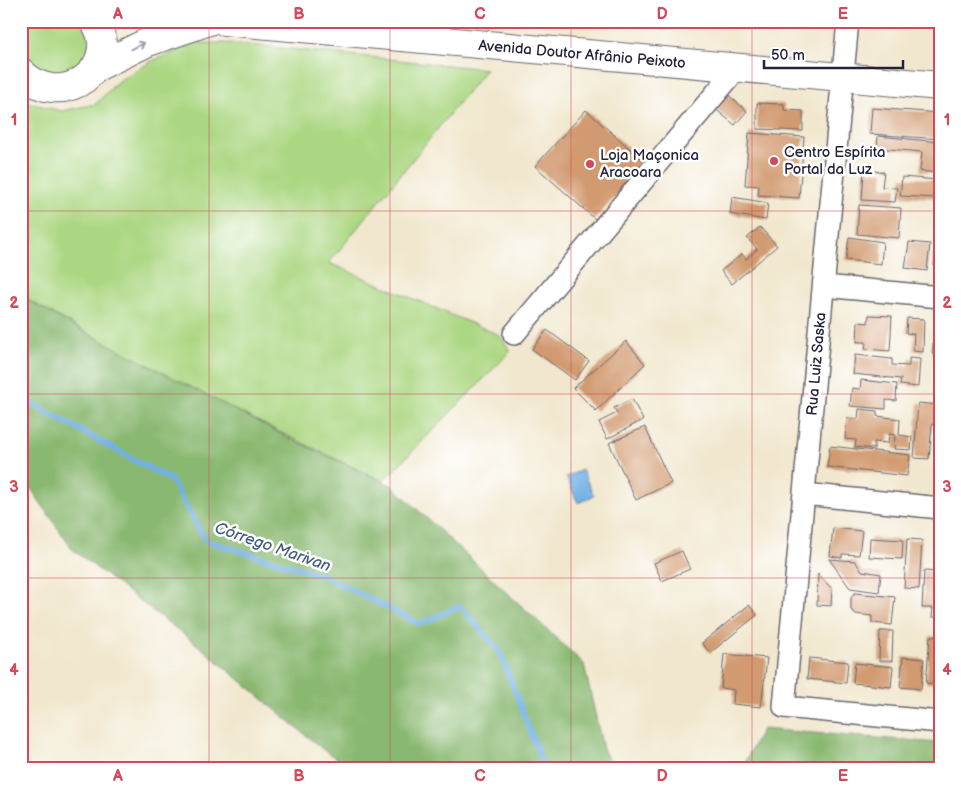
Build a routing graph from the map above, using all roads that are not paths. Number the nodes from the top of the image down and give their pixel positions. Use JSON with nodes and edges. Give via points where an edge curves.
{"nodes":[{"id":1,"x":94,"y":21,"type":"edge"},
{"id":2,"x":209,"y":21,"type":"edge"},
{"id":3,"x":224,"y":21,"type":"edge"},
{"id":4,"x":848,"y":21,"type":"edge"},
{"id":5,"x":738,"y":67,"type":"junction"},
{"id":6,"x":95,"y":68,"type":"junction"},
{"id":7,"x":842,"y":76,"type":"junction"},
{"id":8,"x":28,"y":83,"type":"edge"},
{"id":9,"x":940,"y":86,"type":"edge"},
{"id":10,"x":824,"y":286,"type":"junction"},
{"id":11,"x":940,"y":297,"type":"edge"},
{"id":12,"x":514,"y":334,"type":"dead end"},
{"id":13,"x":804,"y":494,"type":"junction"},
{"id":14,"x":940,"y":508,"type":"edge"},
{"id":15,"x":940,"y":722,"type":"edge"}],
"edges":[{"from":1,"to":6,"type":"street","via":[[101,40]]},
{"from":6,"to":2,"type":"street","one_way":true,"via":[[148,42]]},
{"from":3,"to":5,"type":"street","name":"Avenida Doutor Afrânio Peixoto"},
{"from":4,"to":7,"type":"street","name":"Rua Luiz Saska"},
{"from":5,"to":7,"type":"street","name":"Avenida Doutor Afrânio Peixoto"},
{"from":5,"to":12,"type":"street"},
{"from":6,"to":8,"type":"street","via":[[72,87],[58,89]]},
{"from":7,"to":9,"type":"street","name":"Avenida Doutor Afrânio Peixoto"},
{"from":7,"to":10,"type":"street","name":"Rua Luiz Saska"},
{"from":10,"to":11,"type":"street"},
{"from":10,"to":13,"type":"street","name":"Rua Luiz Saska"},
{"from":13,"to":14,"type":"street"},
{"from":13,"to":15,"type":"street","name":"Rua Luiz Saska","via":[[784,706]]}]}
